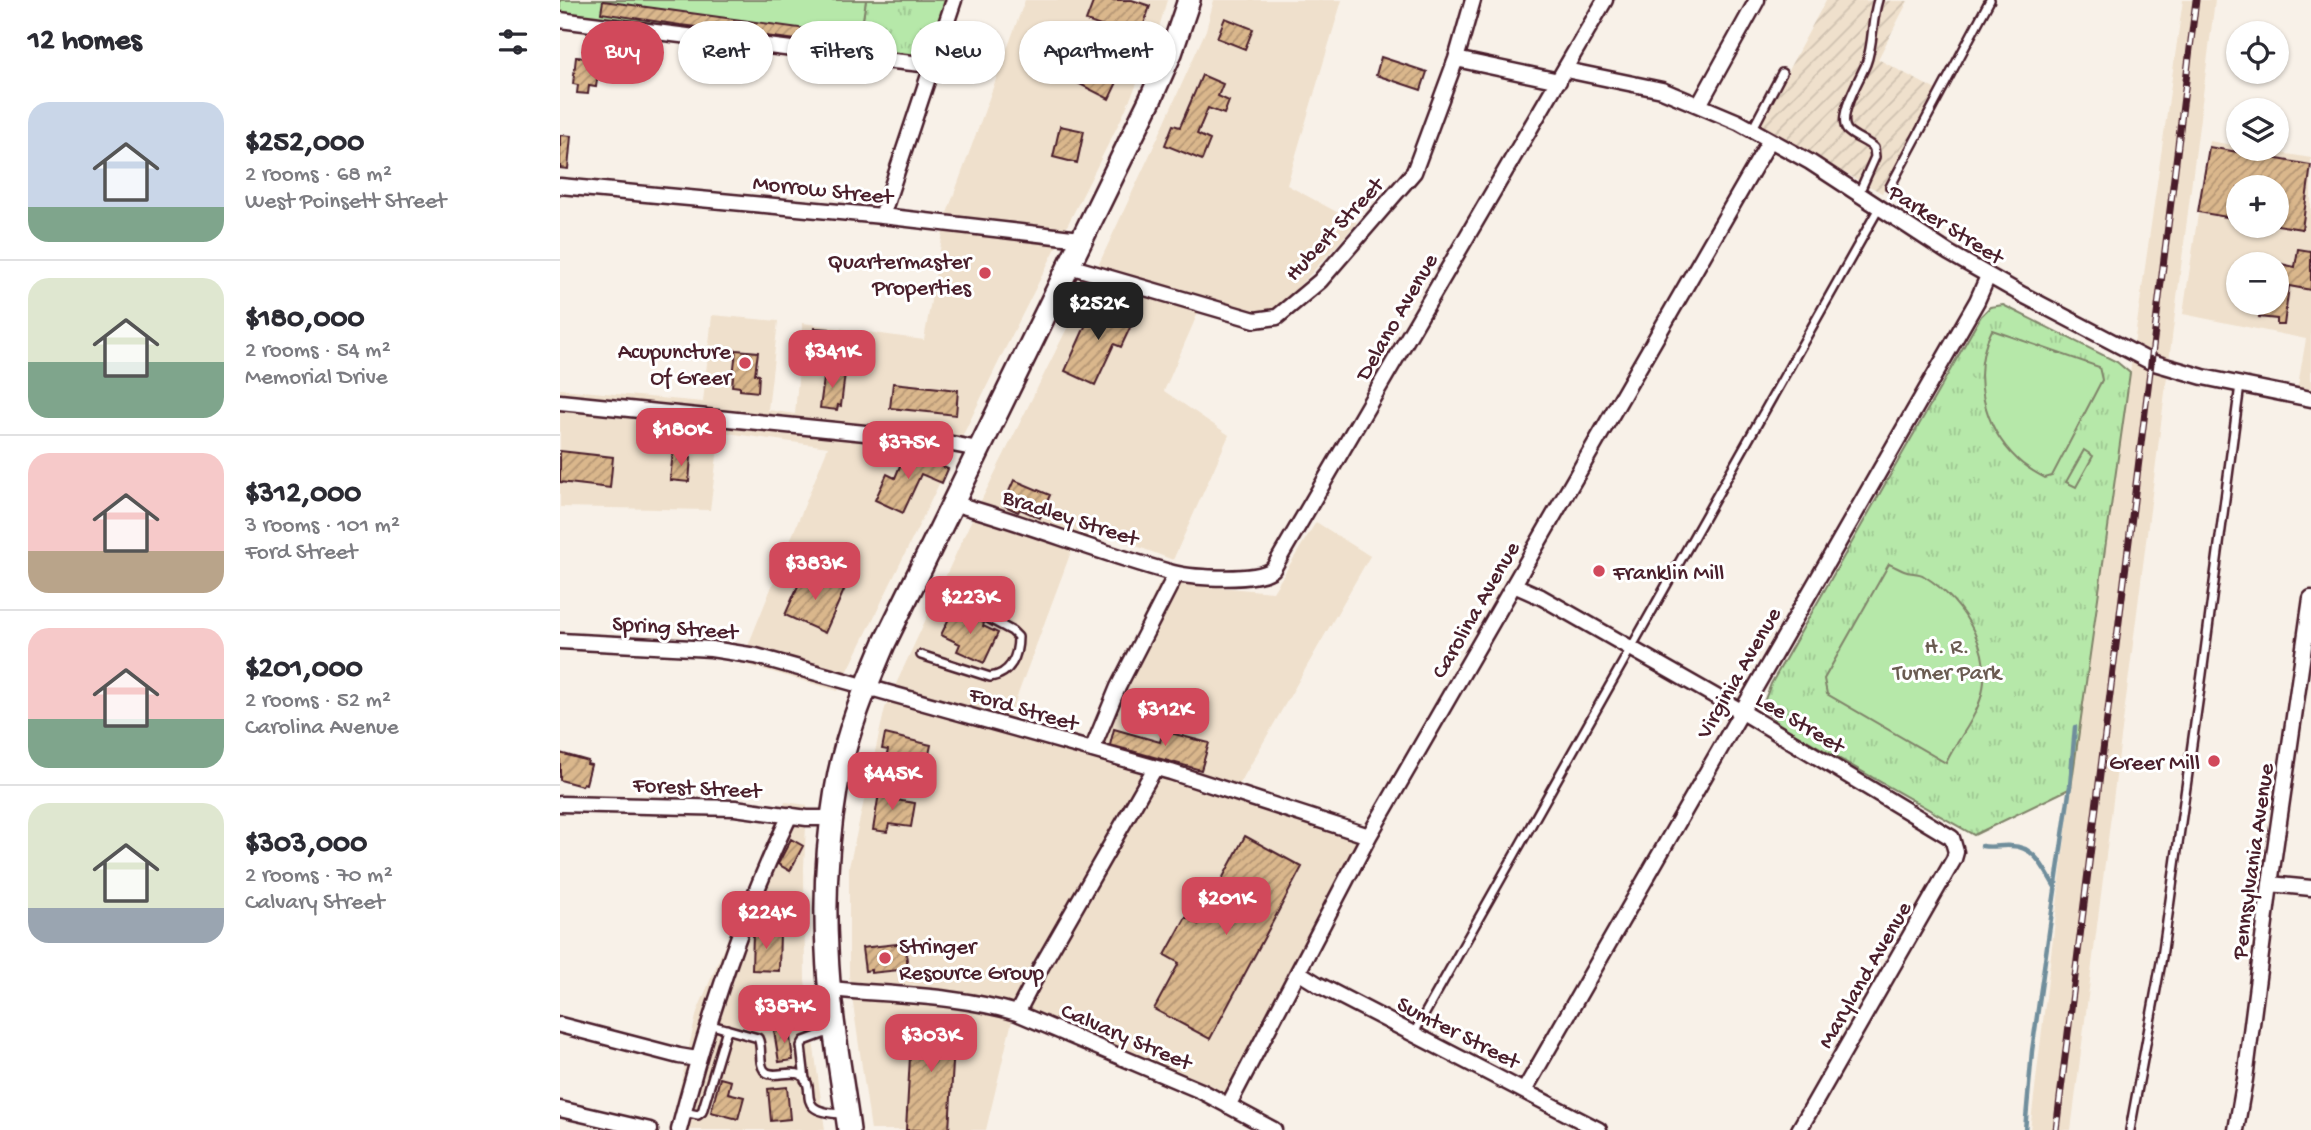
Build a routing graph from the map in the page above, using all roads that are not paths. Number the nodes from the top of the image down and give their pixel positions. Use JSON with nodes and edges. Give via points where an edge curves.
{"nodes":[{"id":1,"x":954,"y":0,"type":"edge"},
{"id":2,"x":1189,"y":0,"type":"edge"},
{"id":3,"x":1473,"y":0,"type":"edge"},
{"id":4,"x":1605,"y":0,"type":"edge"},
{"id":5,"x":1757,"y":0,"type":"edge"},
{"id":6,"x":1878,"y":0,"type":"edge"},
{"id":7,"x":1990,"y":0,"type":"edge"},
{"id":8,"x":560,"y":20,"type":"edge"},
{"id":9,"x":947,"y":21,"type":"edge"},
{"id":10,"x":1456,"y":59,"type":"junction"},
{"id":11,"x":911,"y":63,"type":"edge"},
{"id":12,"x":1782,"y":73,"type":"dead end"},
{"id":13,"x":1562,"y":76,"type":"junction"},
{"id":14,"x":926,"y":84,"type":"edge"},
{"id":15,"x":1699,"y":105,"type":"junction"},
{"id":16,"x":1752,"y":130,"type":"junction"},
{"id":17,"x":1770,"y":140,"type":"junction"},
{"id":18,"x":560,"y":186,"type":"edge"},
{"id":19,"x":1890,"y":187,"type":"dead end"},
{"id":20,"x":1859,"y":194,"type":"junction"},
{"id":21,"x":1880,"y":208,"type":"junction"},
{"id":22,"x":882,"y":216,"type":"junction"},
{"id":23,"x":1081,"y":239,"type":"junction"},
{"id":24,"x":1069,"y":266,"type":"junction"},
{"id":25,"x":1988,"y":276,"type":"junction"},
{"id":26,"x":2240,"y":384,"type":"junction"},
{"id":27,"x":2311,"y":398,"type":"edge"},
{"id":28,"x":560,"y":402,"type":"edge"},
{"id":29,"x":978,"y":449,"type":"junction"},
{"id":30,"x":952,"y":503,"type":"junction"},
{"id":31,"x":1176,"y":574,"type":"junction"},
{"id":32,"x":1514,"y":585,"type":"junction"},
{"id":33,"x":950,"y":595,"type":"dead end"},
{"id":34,"x":2311,"y":598,"type":"edge"},
{"id":35,"x":560,"y":641,"type":"edge"},
{"id":36,"x":1632,"y":649,"type":"junction"},
{"id":37,"x":921,"y":655,"type":"dead end"},
{"id":38,"x":866,"y":687,"type":"junction"},
{"id":39,"x":1741,"y":711,"type":"junction"},
{"id":40,"x":1091,"y":750,"type":"junction"},
{"id":41,"x":1156,"y":768,"type":"junction"},
{"id":42,"x":560,"y":804,"type":"edge"},
{"id":43,"x":790,"y":816,"type":"junction"},
{"id":44,"x":832,"y":818,"type":"junction"},
{"id":45,"x":1369,"y":836,"type":"junction"},
{"id":46,"x":1952,"y":838,"type":"joint"},
{"id":47,"x":2270,"y":884,"type":"junction"},
{"id":48,"x":2311,"y":888,"type":"edge"},
{"id":49,"x":1298,"y":972,"type":"junction"},
{"id":50,"x":830,"y":989,"type":"junction"},
{"id":51,"x":1017,"y":1013,"type":"junction"},
{"id":52,"x":708,"y":1024,"type":"junction"},
{"id":53,"x":560,"y":1026,"type":"edge"},
{"id":54,"x":727,"y":1030,"type":"junction"},
{"id":55,"x":836,"y":1030,"type":"junction"},
{"id":56,"x":1413,"y":1033,"type":"junction"},
{"id":57,"x":696,"y":1062,"type":"junction"},
{"id":58,"x":715,"y":1071,"type":"junction"},
{"id":59,"x":805,"y":1081,"type":"junction"},
{"id":60,"x":1524,"y":1091,"type":"junction"},
{"id":61,"x":1228,"y":1106,"type":"junction"},
{"id":62,"x":560,"y":1110,"type":"edge"},
{"id":63,"x":684,"y":1112,"type":"junction"},
{"id":64,"x":848,"y":1122,"type":"edge"},
{"id":65,"x":650,"y":1130,"type":"edge"},
{"id":66,"x":679,"y":1130,"type":"edge"},
{"id":67,"x":1274,"y":1130,"type":"edge"},
{"id":68,"x":1599,"y":1130,"type":"edge"},
{"id":69,"x":1799,"y":1130,"type":"edge"},
{"id":70,"x":2130,"y":1130,"type":"edge"},
{"id":71,"x":2236,"y":1130,"type":"edge"}],
"edges":[{"from":1,"to":9,"type":"street"},
{"from":2,"to":23,"type":"main road","via":[[1171,54]]},
{"from":3,"to":10,"type":"street","name":"Hubert Street"},
{"from":4,"to":13,"type":"street","name":"Delano Avenue"},
{"from":5,"to":15,"type":"street"},
{"from":6,"to":20,"type":"lane","via":[[1867,60],[1846,108],[1847,130],[1874,148],[1875,157]]},
{"from":7,"to":19,"type":"lane"},
{"from":8,"to":11,"type":"street"},
{"from":10,"to":13,"type":"street","name":"Parker Street"},
{"from":10,"to":24,"type":"street","name":"Hubert Street","via":[[1414,172],[1320,281],[1277,317],[1255,320]]},
{"from":12,"to":16,"type":"lane"},
{"from":13,"to":15,"type":"street","name":"Parker Street","via":[[1662,90]]},
{"from":13,"to":31,"type":"street","name":"Delano Avenue","via":[[1273,569],[1254,577]]},
{"from":14,"to":22,"type":"street"},
{"from":15,"to":16,"type":"street","name":"Parker Street"},
{"from":16,"to":17,"type":"street","name":"Parker Street"},
{"from":17,"to":20,"type":"street","name":"Parker Street"},
{"from":17,"to":32,"type":"street","name":"Carolina Avenue"},
{"from":18,"to":22,"type":"street","name":"Morrow Street"},
{"from":20,"to":21,"type":"street","name":"Parker Street"},
{"from":21,"to":25,"type":"street","name":"Parker Street"},
{"from":21,"to":36,"type":"lane"},
{"from":22,"to":23,"type":"street","name":"Morrow Street"},
{"from":23,"to":24,"type":"main road"},
{"from":24,"to":29,"type":"main road"},
{"from":25,"to":26,"type":"street","name":"Parker Street","via":[[2151,362]]},
{"from":25,"to":39,"type":"street","name":"Virginia Avenue"},
{"from":26,"to":27,"type":"street","name":"Parker Street"},
{"from":26,"to":70,"type":"lane","via":[[2162,957]]},
{"from":28,"to":29,"type":"street"},
{"from":29,"to":30,"type":"main road"},
{"from":30,"to":31,"type":"street","name":"Bradley Street"},
{"from":30,"to":38,"type":"main road"},
{"from":31,"to":40,"type":"street"},
{"from":32,"to":36,"type":"street","name":"Lee Street"},
{"from":32,"to":45,"type":"street","name":"Carolina Avenue"},
{"from":33,"to":37,"type":"lane","via":[[1018,636],[1013,662],[998,676],[990,677]]},
{"from":34,"to":47,"type":"street","name":"Pennsylvania Avenue"},
{"from":35,"to":38,"type":"street","name":"Spring Street","via":[[728,650]]},
{"from":36,"to":39,"type":"street","name":"Lee Street"},
{"from":36,"to":56,"type":"lane"},
{"from":38,"to":40,"type":"street","name":"Ford Street"},
{"from":38,"to":44,"type":"main road","via":[[843,758]]},
{"from":39,"to":46,"type":"street","name":"Lee Street"},
{"from":39,"to":60,"type":"street","name":"Virginia Avenue"},
{"from":40,"to":41,"type":"street","name":"Ford Street"},
{"from":41,"to":45,"type":"street","name":"Ford Street"},
{"from":41,"to":51,"type":"street"},
{"from":42,"to":43,"type":"street","name":"Forest Street","via":[[735,808]]},
{"from":43,"to":44,"type":"street","name":"Forest Street"},
{"from":43,"to":52,"type":"street","via":[[731,953]]},
{"from":44,"to":50,"type":"main road","via":[[826,900]]},
{"from":45,"to":49,"type":"street","name":"Carolina Avenue"},
{"from":46,"to":69,"type":"street","name":"Maryland Avenue","via":[[1954,859]]},
{"from":47,"to":48,"type":"street"},
{"from":47,"to":71,"type":"street","name":"Pennsylvania Avenue"},
{"from":49,"to":56,"type":"street","name":"Sumter Street"},
{"from":49,"to":61,"type":"street","name":"Carolina Avenue"},
{"from":50,"to":51,"type":"street","name":"Calvary Street","via":[[946,999]]},
{"from":50,"to":55,"type":"main road"},
{"from":51,"to":61,"type":"street","name":"Calvary Street"},
{"from":52,"to":54,"type":"lane"},
{"from":52,"to":57,"type":"street"},
{"from":53,"to":57,"type":"street"},
{"from":54,"to":58,"type":"lane"},
{"from":54,"to":59,"type":"lane","via":[[758,1038],[762,1064],[769,1074],[793,1073]]},
{"from":55,"to":59,"type":"lane","via":[[804,1041]]},
{"from":55,"to":64,"type":"main road"},
{"from":56,"to":60,"type":"street","name":"Sumter Street"},
{"from":57,"to":58,"type":"lane"},
{"from":57,"to":63,"type":"street"},
{"from":58,"to":63,"type":"lane","via":[[702,1112]]},
{"from":59,"to":64,"type":"lane","via":[[817,1110]]},
{"from":60,"to":68,"type":"street","name":"Sumter Street"},
{"from":61,"to":67,"type":"street","name":"Calvary Street"},
{"from":62,"to":65,"type":"street"},
{"from":63,"to":66,"type":"street"}]}
